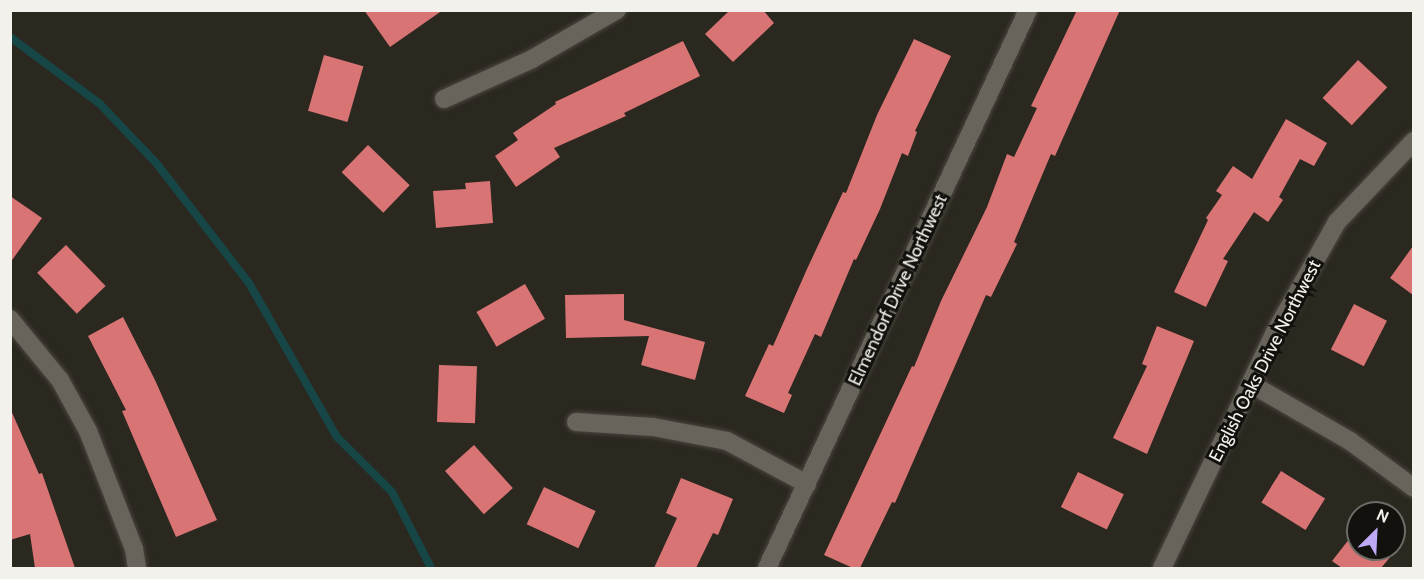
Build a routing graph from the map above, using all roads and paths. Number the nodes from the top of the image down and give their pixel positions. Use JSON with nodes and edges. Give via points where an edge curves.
{"nodes":[{"id":1,"x":617,"y":10,"type":"edge"},
{"id":2,"x":1028,"y":10,"type":"edge"},
{"id":3,"x":444,"y":99,"type":"dead end"},
{"id":4,"x":1413,"y":141,"type":"edge"},
{"id":5,"x":13,"y":326,"type":"edge"},
{"id":6,"x":1251,"y":384,"type":"junction"},
{"id":7,"x":576,"y":422,"type":"dead end"},
{"id":8,"x":807,"y":484,"type":"junction"},
{"id":9,"x":1413,"y":488,"type":"edge"},
{"id":10,"x":137,"y":568,"type":"edge"},
{"id":11,"x":767,"y":568,"type":"edge"},
{"id":12,"x":1162,"y":568,"type":"edge"}],
"edges":[{"from":1,"to":3,"type":"street","via":[[532,59]]},
{"from":2,"to":8,"type":"street","name":"Elmendorf Drive Northwest"},
{"from":4,"to":6,"type":"street","name":"English Oaks Drive Northwest","via":[[1336,222]]},
{"from":5,"to":10,"type":"street","via":[[60,380],[88,431],[134,549]]},
{"from":6,"to":9,"type":"street","via":[[1350,441]]},
{"from":6,"to":12,"type":"street","name":"English Oaks Drive Northwest"},
{"from":7,"to":8,"type":"street","via":[[654,427],[727,441]]},
{"from":8,"to":11,"type":"street","name":"Elmendorf Drive Northwest"}]}
